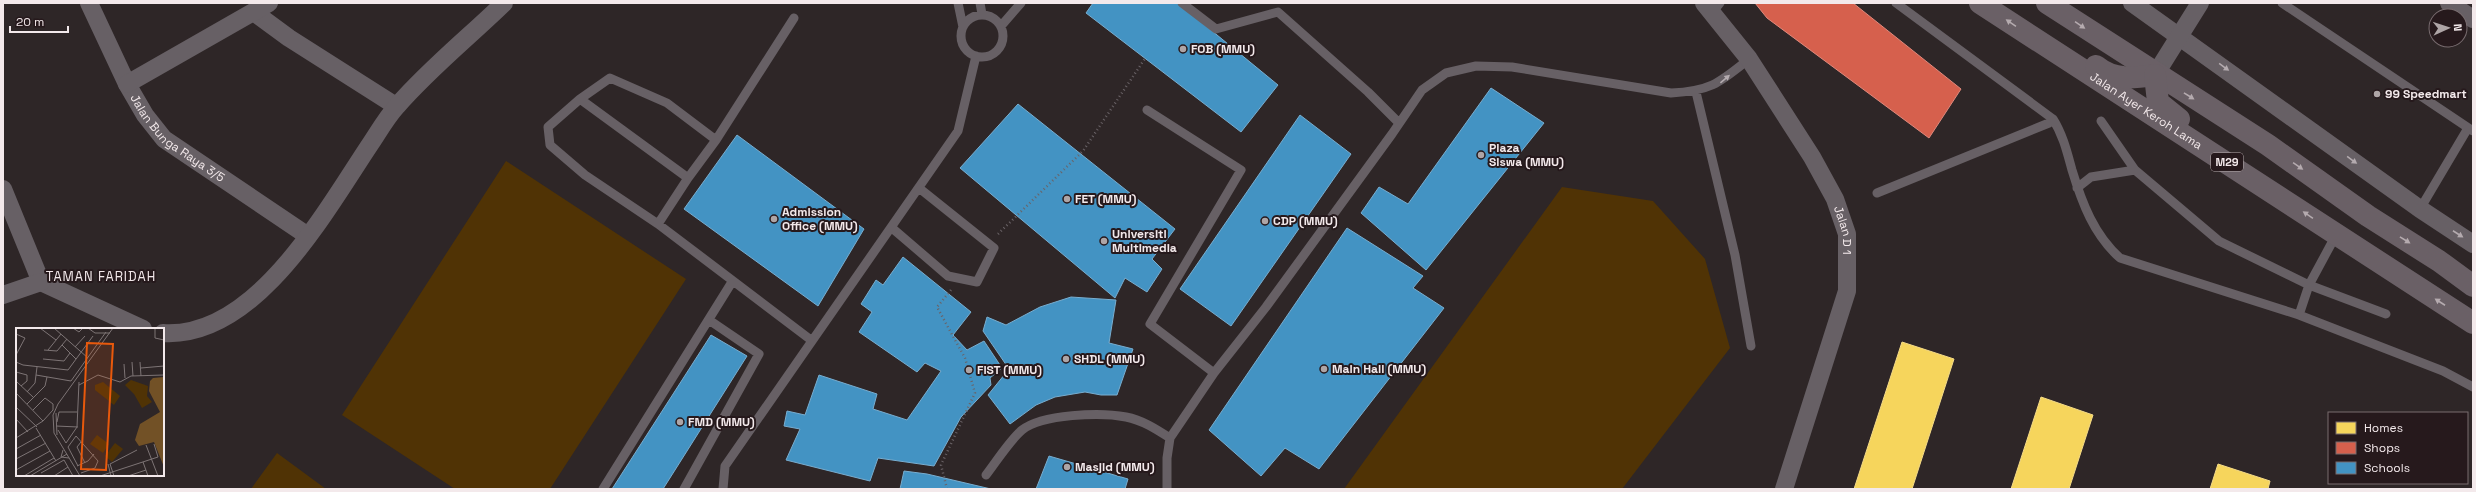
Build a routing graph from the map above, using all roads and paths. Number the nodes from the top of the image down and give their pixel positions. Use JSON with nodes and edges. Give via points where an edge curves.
{"nodes":[{"id":1,"x":89,"y":3,"type":"edge"},
{"id":2,"x":504,"y":3,"type":"edge"},
{"id":3,"x":958,"y":3,"type":"edge"},
{"id":4,"x":980,"y":3,"type":"edge"},
{"id":5,"x":1021,"y":3,"type":"edge"},
{"id":6,"x":1182,"y":3,"type":"edge"},
{"id":7,"x":1896,"y":3,"type":"edge"},
{"id":8,"x":1980,"y":3,"type":"edge"},
{"id":9,"x":2047,"y":3,"type":"edge"},
{"id":10,"x":2132,"y":3,"type":"edge"},
{"id":11,"x":2200,"y":3,"type":"edge"},
{"id":12,"x":2282,"y":3,"type":"edge"},
{"id":13,"x":2449,"y":3,"type":"edge"},
{"id":14,"x":1712,"y":6,"type":"edge"},
{"id":15,"x":262,"y":8,"type":"edge"},
{"id":16,"x":982,"y":14,"type":"junction"},
{"id":17,"x":794,"y":18,"type":"dead end"},
{"id":18,"x":2473,"y":19,"type":"edge"},
{"id":19,"x":1001,"y":26,"type":"junction"},
{"id":20,"x":963,"y":27,"type":"junction"},
{"id":21,"x":2181,"y":36,"type":"junction"},
{"id":22,"x":2034,"y":39,"type":"junction"},
{"id":23,"x":976,"y":56,"type":"junction"},
{"id":24,"x":1146,"y":57,"type":"dead end"},
{"id":25,"x":1749,"y":59,"type":"junction"},
{"id":26,"x":2156,"y":75,"type":"junction"},
{"id":27,"x":127,"y":84,"type":"junction"},
{"id":28,"x":1696,"y":92,"type":"junction"},
{"id":29,"x":580,"y":99,"type":"junction"},
{"id":30,"x":396,"y":106,"type":"junction"},
{"id":31,"x":1147,"y":110,"type":"dead end"},
{"id":32,"x":2053,"y":119,"type":"junction"},
{"id":33,"x":2101,"y":121,"type":"dead end"},
{"id":34,"x":1399,"y":123,"type":"junction"},
{"id":35,"x":2471,"y":130,"type":"edge"},
{"id":36,"x":716,"y":140,"type":"junction"},
{"id":37,"x":2233,"y":165,"type":"junction"},
{"id":38,"x":2135,"y":170,"type":"junction"},
{"id":39,"x":688,"y":178,"type":"junction"},
{"id":40,"x":919,"y":188,"type":"junction"},
{"id":41,"x":2077,"y":188,"type":"junction"},
{"id":42,"x":3,"y":189,"type":"edge"},
{"id":43,"x":1877,"y":193,"type":"dead end"},
{"id":44,"x":2420,"y":210,"type":"junction"},
{"id":45,"x":658,"y":224,"type":"junction"},
{"id":46,"x":892,"y":228,"type":"junction"},
{"id":47,"x":2337,"y":234,"type":"junction"},
{"id":48,"x":308,"y":236,"type":"junction"},
{"id":49,"x":995,"y":238,"type":"dead end"},
{"id":50,"x":2473,"y":244,"type":"edge"},
{"id":51,"x":41,"y":282,"type":"junction"},
{"id":52,"x":732,"y":282,"type":"junction"},
{"id":53,"x":956,"y":284,"type":"dead end"},
{"id":54,"x":2310,"y":285,"type":"junction"},
{"id":55,"x":2473,"y":286,"type":"edge"},
{"id":56,"x":3,"y":295,"type":"edge"},
{"id":57,"x":2299,"y":314,"type":"junction"},
{"id":58,"x":2386,"y":314,"type":"dead end"},
{"id":59,"x":708,"y":320,"type":"junction"},
{"id":60,"x":2473,"y":323,"type":"edge"},
{"id":61,"x":140,"y":328,"type":"edge"},
{"id":62,"x":164,"y":333,"type":"edge"},
{"id":63,"x":811,"y":340,"type":"junction"},
{"id":64,"x":1751,"y":346,"type":"dead end"},
{"id":65,"x":1214,"y":373,"type":"junction"},
{"id":66,"x":2473,"y":387,"type":"edge"},
{"id":67,"x":1170,"y":438,"type":"junction"},
{"id":68,"x":986,"y":475,"type":"dead end"},
{"id":69,"x":603,"y":489,"type":"edge"},
{"id":70,"x":684,"y":489,"type":"edge"},
{"id":71,"x":723,"y":489,"type":"edge"},
{"id":72,"x":947,"y":489,"type":"edge"},
{"id":73,"x":1167,"y":489,"type":"edge"},
{"id":74,"x":1784,"y":489,"type":"edge"}],
"edges":[{"from":1,"to":27,"type":"street","name":"Jalan Bunga Raya 3/5"},
{"from":2,"to":30,"type":"street"},
{"from":3,"to":20,"type":"lane"},
{"from":4,"to":16,"type":"lane"},
{"from":5,"to":19,"type":"lane"},
{"from":6,"to":34,"type":"lane","via":[[1216,29],[1278,12]]},
{"from":7,"to":32,"type":"lane"},
{"from":22,"to":8,"type":"main road","name":"Jalan Ayer Keroh Lama","number":"M29","one_way":true},
{"from":9,"to":26,"type":"main road","one_way":true},
{"from":10,"to":21,"type":"street"},
{"from":11,"to":21,"type":"street"},
{"from":12,"to":35,"type":"lane"},
{"from":13,"to":18,"type":"street"},
{"from":14,"to":25,"type":"street","name":"Jalan D 1"},
{"from":15,"to":27,"type":"street"},
{"from":15,"to":30,"type":"street","via":[[289,38]]},
{"from":16,"to":19,"type":"lane","via":[[993,17]]},
{"from":16,"to":20,"type":"lane","via":[[970,18]]},
{"from":17,"to":36,"type":"lane"},
{"from":19,"to":23,"type":"lane","via":[[1003,36],[1001,45],[995,53],[986,57]]},
{"from":20,"to":23,"type":"lane","via":[[961,39],[966,50]]},
{"from":21,"to":26,"type":"street"},
{"from":21,"to":44,"type":"street","one_way":true},
{"from":22,"to":26,"type":"main road","via":[[2056,40],[2100,70],[2114,76],[2131,79]]},
{"from":22,"to":37,"type":"main road","name":"Jalan Ayer Keroh Lama","number":"M29"},
{"from":23,"to":40,"type":"lane","via":[[958,131]]},
{"from":24,"to":49,"type":"path","via":[[1083,150]]},
{"from":28,"to":25,"type":"lane","one_way":true,"via":[[1719,84]]},
{"from":25,"to":74,"type":"street","name":"Jalan D 1","via":[[1815,164],[1835,200],[1847,234],[1847,291]]},
{"from":26,"to":37,"type":"main road","via":[[2158,102],[2174,116],[2204,135]]},
{"from":26,"to":55,"type":"main road","one_way":true,"via":[[2268,146]]},
{"from":27,"to":48,"type":"street","name":"Jalan Bunga Raya 3/5","via":[[145,115],[164,139]]},
{"from":28,"to":34,"type":"lane","via":[[1671,93],[1512,67],[1476,66],[1446,73],[1422,90]]},
{"from":28,"to":64,"type":"lane","via":[[1735,255]]},
{"from":29,"to":36,"type":"lane","via":[[610,78],[667,103]]},
{"from":29,"to":39,"type":"lane"},
{"from":29,"to":45,"type":"lane","via":[[548,127],[550,145],[585,175]]},
{"from":30,"to":48,"type":"street"},
{"from":31,"to":65,"type":"lane","via":[[1241,170],[1150,324]]},
{"from":32,"to":41,"type":"lane","via":[[2061,130]]},
{"from":32,"to":43,"type":"lane","via":[[2049,123]]},
{"from":33,"to":38,"type":"lane"},
{"from":34,"to":65,"type":"lane","via":[[1266,307]]},
{"from":35,"to":44,"type":"lane"},
{"from":36,"to":39,"type":"lane"},
{"from":47,"to":37,"type":"main road","name":"Jalan Ayer Keroh Lama","number":"M29","one_way":true},
{"from":38,"to":41,"type":"lane","via":[[2091,177]]},
{"from":38,"to":54,"type":"lane","via":[[2219,241]]},
{"from":39,"to":45,"type":"lane"},
{"from":40,"to":46,"type":"lane"},
{"from":40,"to":46,"type":"lane","via":[[994,248],[977,282],[948,276]]},
{"from":41,"to":57,"type":"lane","via":[[2088,216],[2103,240],[2120,258]]},
{"from":42,"to":51,"type":"street"},
{"from":44,"to":50,"type":"street","one_way":true},
{"from":45,"to":52,"type":"lane"},
{"from":46,"to":63,"type":"lane"},
{"from":47,"to":54,"type":"lane"},
{"from":60,"to":47,"type":"main road","name":"Jalan Ayer Keroh Lama","number":"M29","one_way":true},
{"from":48,"to":62,"type":"street","via":[[265,288],[234,312],[199,328],[175,334]]},
{"from":51,"to":56,"type":"street"},
{"from":51,"to":61,"type":"street"},
{"from":52,"to":59,"type":"lane"},
{"from":52,"to":63,"type":"lane"},
{"from":53,"to":72,"type":"path","via":[[937,307],[965,358],[975,393],[941,465]]},
{"from":54,"to":57,"type":"lane"},
{"from":54,"to":58,"type":"lane"},
{"from":57,"to":66,"type":"lane","via":[[2443,371]]},
{"from":59,"to":69,"type":"lane"},
{"from":59,"to":70,"type":"lane","via":[[759,354]]},
{"from":63,"to":71,"type":"lane","via":[[725,466]]},
{"from":65,"to":67,"type":"lane"},
{"from":67,"to":68,"type":"lane","via":[[1148,424],[1126,417],[1082,415],[1049,418],[1022,430]]},
{"from":67,"to":73,"type":"lane"}]}
